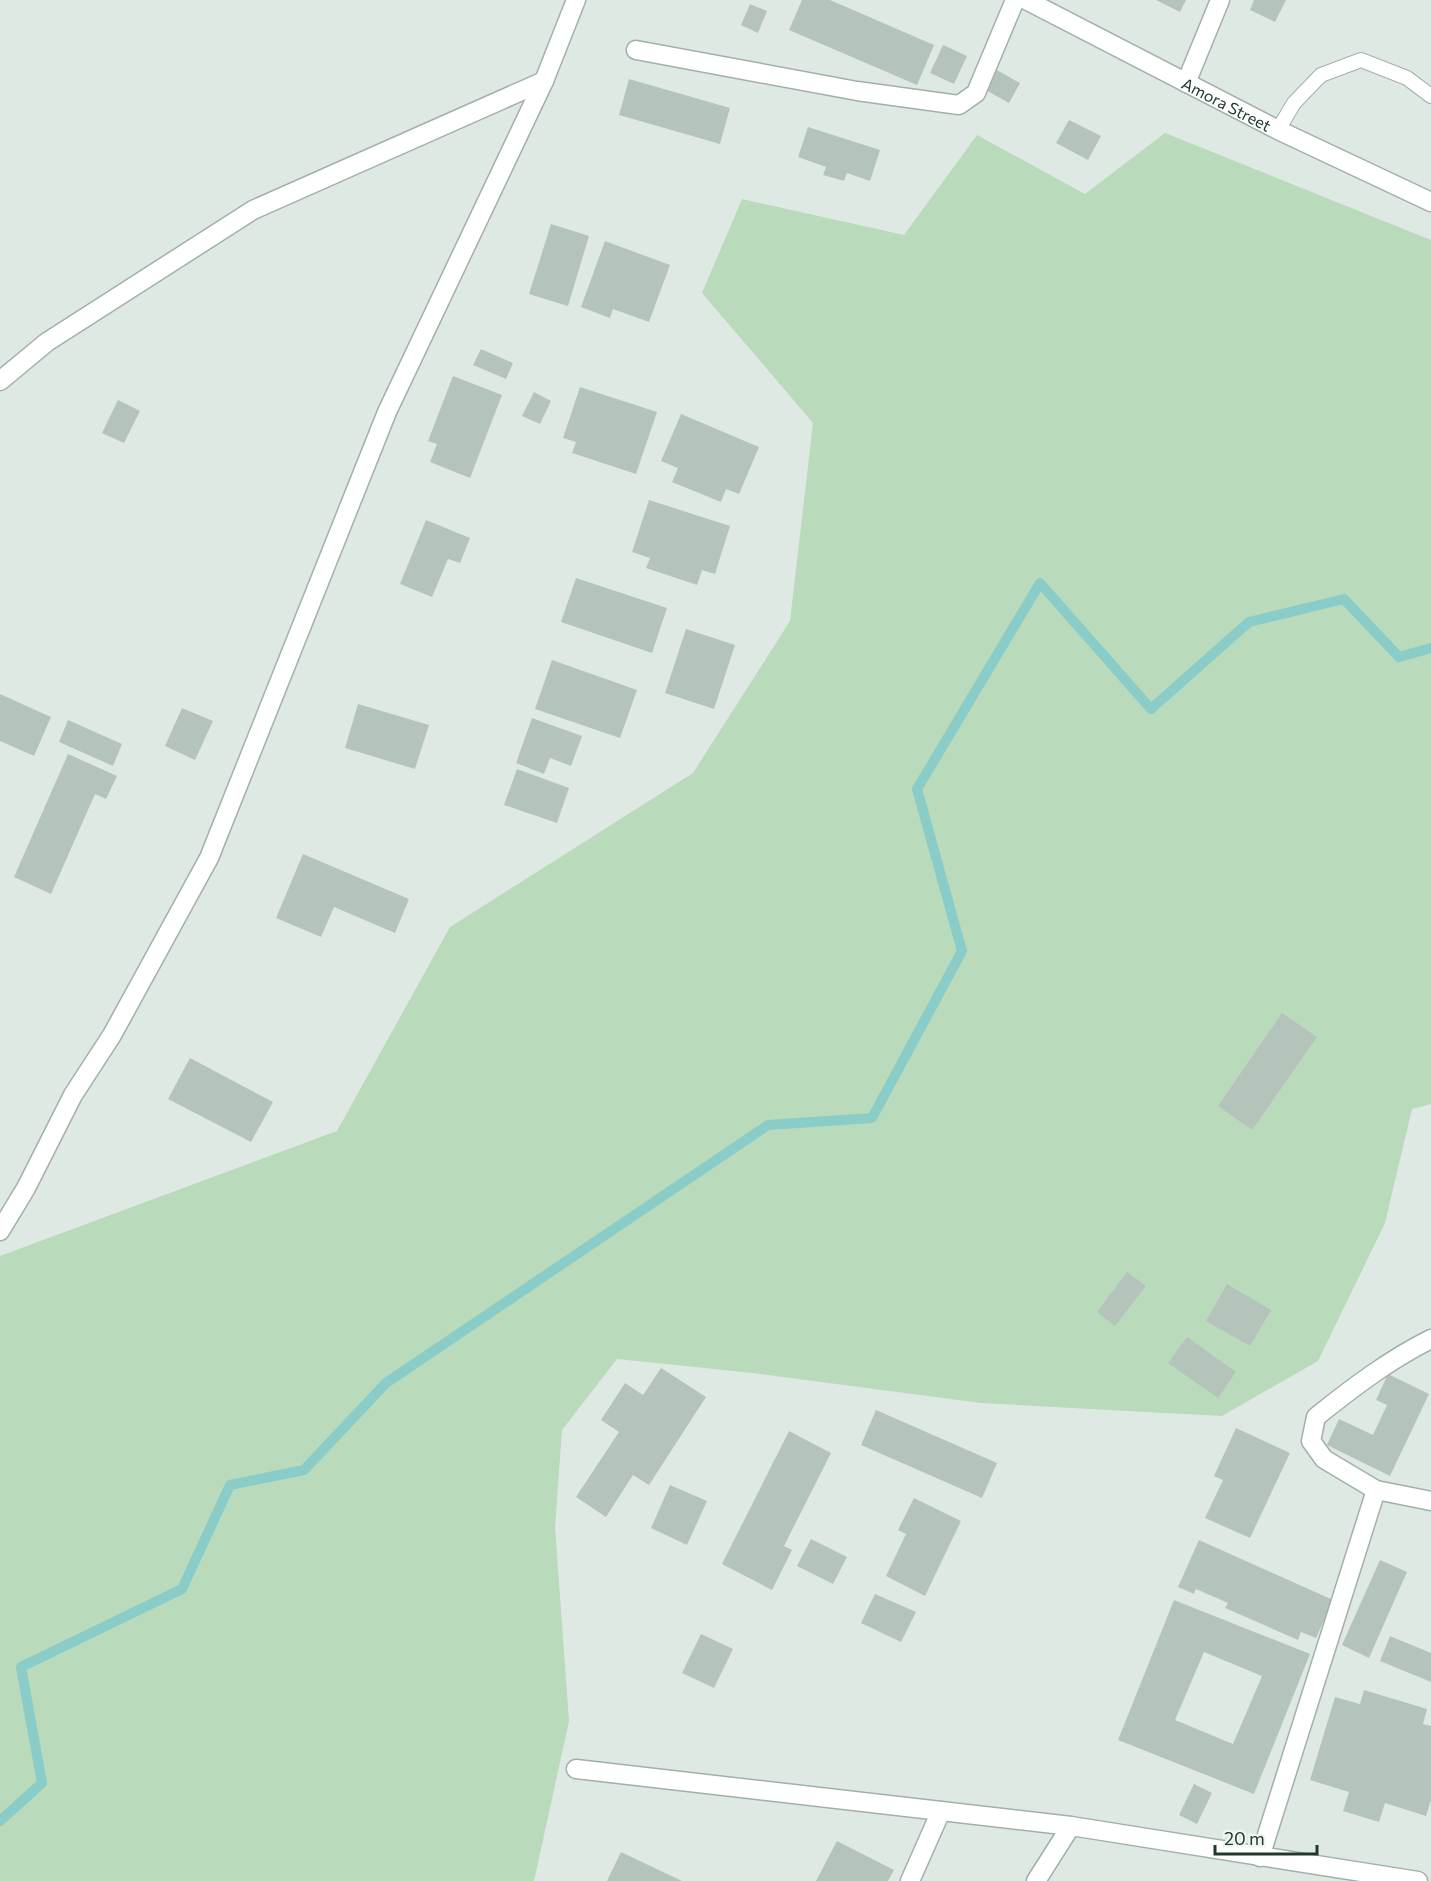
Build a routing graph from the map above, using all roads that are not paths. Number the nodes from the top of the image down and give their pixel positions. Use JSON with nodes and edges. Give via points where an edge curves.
{"nodes":[{"id":1,"x":576,"y":0,"type":"edge"},
{"id":2,"x":1015,"y":0,"type":"edge"},
{"id":3,"x":1026,"y":0,"type":"edge"},
{"id":4,"x":1221,"y":0,"type":"edge"},
{"id":5,"x":636,"y":50,"type":"dead end"},
{"id":6,"x":544,"y":81,"type":"junction"},
{"id":7,"x":1186,"y":83,"type":"junction"},
{"id":8,"x":1431,"y":96,"type":"edge"},
{"id":9,"x":1278,"y":130,"type":"junction"},
{"id":10,"x":1431,"y":202,"type":"edge"},
{"id":11,"x":0,"y":381,"type":"edge"},
{"id":12,"x":0,"y":1231,"type":"edge"},
{"id":13,"x":1431,"y":1339,"type":"edge"},
{"id":14,"x":1376,"y":1490,"type":"junction"},
{"id":15,"x":1431,"y":1501,"type":"edge"},
{"id":16,"x":576,"y":1768,"type":"dead end"},
{"id":17,"x":941,"y":1811,"type":"junction"},
{"id":18,"x":1071,"y":1826,"type":"junction"},
{"id":19,"x":1260,"y":1857,"type":"junction"},
{"id":20,"x":910,"y":1881,"type":"edge"},
{"id":21,"x":1036,"y":1881,"type":"edge"},
{"id":22,"x":1418,"y":1881,"type":"edge"}],
"edges":[{"from":1,"to":6,"type":"street"},
{"from":2,"to":5,"type":"street","via":[[976,93],[958,105],[857,91]]},
{"from":3,"to":7,"type":"street","name":"Amora Street"},
{"from":4,"to":7,"type":"street"},
{"from":6,"to":11,"type":"street","via":[[253,210],[47,342]]},
{"from":6,"to":12,"type":"street","via":[[387,412],[209,858]]},
{"from":7,"to":9,"type":"street","name":"Amora Street"},
{"from":8,"to":9,"type":"lane","via":[[1407,78],[1361,60],[1321,75],[1294,103]]},
{"from":9,"to":10,"type":"street","name":"Amora Street"},
{"from":13,"to":14,"type":"street","via":[[1397,1358],[1316,1417],[1311,1441],[1323,1459]]},
{"from":14,"to":15,"type":"street"},
{"from":14,"to":19,"type":"street"},
{"from":16,"to":17,"type":"street"},
{"from":17,"to":18,"type":"street"},
{"from":17,"to":20,"type":"street"},
{"from":18,"to":19,"type":"street"},
{"from":18,"to":21,"type":"street"},
{"from":19,"to":22,"type":"street"}]}
